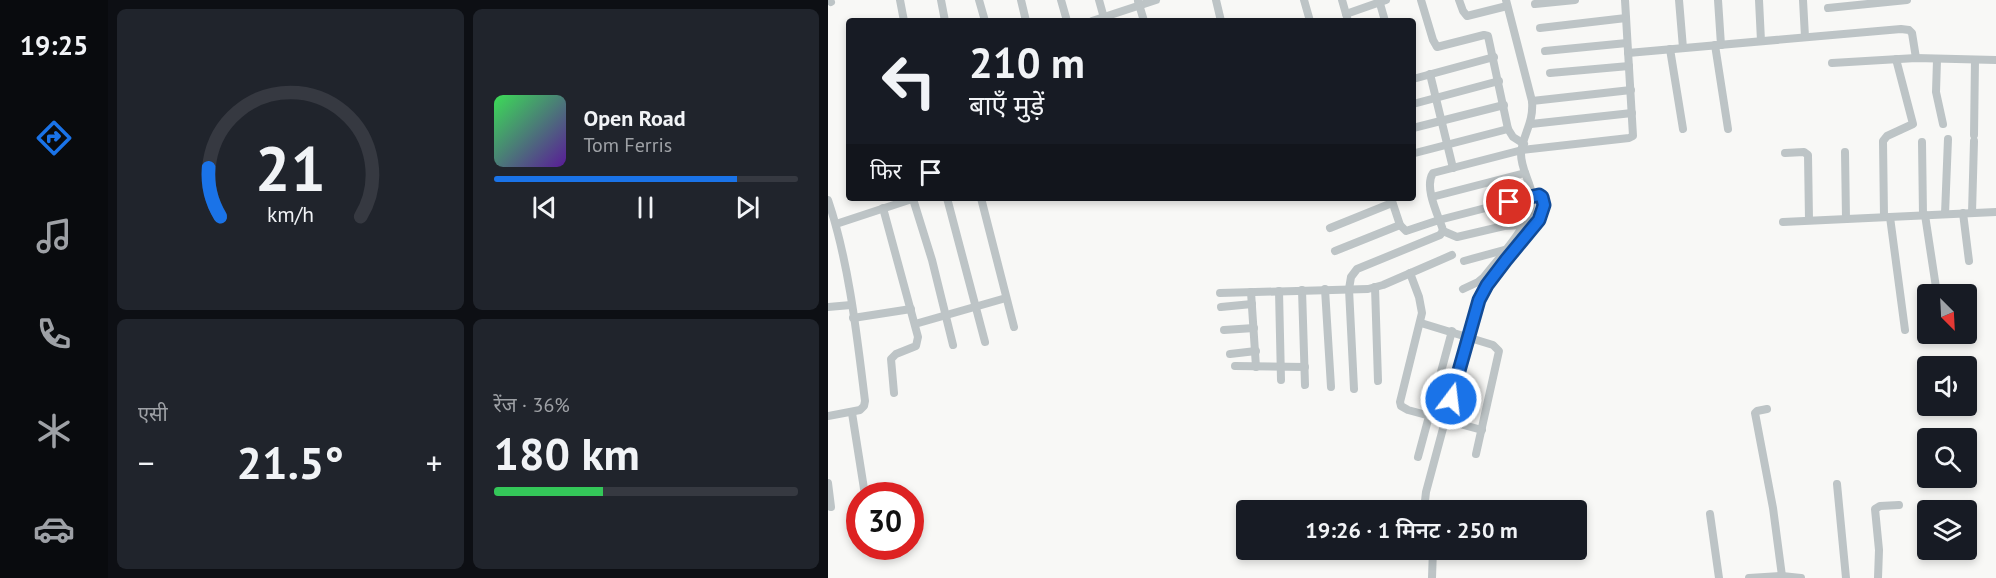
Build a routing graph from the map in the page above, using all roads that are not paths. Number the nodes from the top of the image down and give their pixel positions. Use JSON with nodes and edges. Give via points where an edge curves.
{"nodes":[{"id":1,"x":900,"y":0,"type":"edge"},
{"id":2,"x":941,"y":0,"type":"edge"},
{"id":3,"x":980,"y":0,"type":"edge"},
{"id":4,"x":1021,"y":0,"type":"edge"},
{"id":5,"x":1060,"y":0,"type":"edge"},
{"id":6,"x":1099,"y":0,"type":"edge"},
{"id":7,"x":1154,"y":0,"type":"edge"},
{"id":8,"x":1216,"y":0,"type":"edge"},
{"id":9,"x":1304,"y":0,"type":"edge"},
{"id":10,"x":1342,"y":0,"type":"edge"},
{"id":11,"x":1421,"y":0,"type":"edge"},
{"id":12,"x":1459,"y":0,"type":"edge"},
{"id":13,"x":1575,"y":0,"type":"edge"},
{"id":14,"x":1625,"y":0,"type":"edge"},
{"id":15,"x":1679,"y":0,"type":"edge"},
{"id":16,"x":1718,"y":0,"type":"edge"},
{"id":17,"x":1759,"y":0,"type":"edge"},
{"id":18,"x":1803,"y":0,"type":"edge"},
{"id":19,"x":1907,"y":0,"type":"edge"},
{"id":20,"x":1382,"y":1,"type":"edge"},
{"id":21,"x":1139,"y":2,"type":"edge"},
{"id":22,"x":1507,"y":3,"type":"edge"},
{"id":23,"x":1535,"y":4,"type":"dead end"},
{"id":24,"x":1828,"y":8,"type":"dead end"},
{"id":25,"x":903,"y":18,"type":"edge"},
{"id":26,"x":944,"y":18,"type":"edge"},
{"id":27,"x":984,"y":18,"type":"edge"},
{"id":28,"x":1025,"y":18,"type":"edge"},
{"id":29,"x":1066,"y":18,"type":"edge"},
{"id":30,"x":1104,"y":18,"type":"joint"},
{"id":31,"x":1143,"y":18,"type":"edge"},
{"id":32,"x":1220,"y":18,"type":"edge"},
{"id":33,"x":1309,"y":18,"type":"edge"},
{"id":34,"x":1347,"y":18,"type":"edge"},
{"id":35,"x":1385,"y":18,"type":"edge"},
{"id":36,"x":1626,"y":18,"type":"junction"},
{"id":37,"x":1540,"y":28,"type":"dead end"},
{"id":38,"x":1805,"y":37,"type":"junction"},
{"id":39,"x":1761,"y":41,"type":"junction"},
{"id":40,"x":1628,"y":43,"type":"junction"},
{"id":41,"x":1718,"y":45,"type":"junction"},
{"id":42,"x":1683,"y":48,"type":"junction"},
{"id":43,"x":1670,"y":49,"type":"junction"},
{"id":44,"x":1545,"y":51,"type":"dead end"},
{"id":45,"x":1628,"y":53,"type":"junction"},
{"id":46,"x":1494,"y":57,"type":"junction"},
{"id":47,"x":1916,"y":58,"type":"junction"},
{"id":48,"x":1896,"y":59,"type":"junction"},
{"id":49,"x":1936,"y":60,"type":"junction"},
{"id":50,"x":1975,"y":60,"type":"junction"},
{"id":51,"x":1996,"y":60,"type":"edge"},
{"id":52,"x":1832,"y":63,"type":"dead end"},
{"id":53,"x":1629,"y":66,"type":"junction"},
{"id":54,"x":1550,"y":73,"type":"dead end"},
{"id":55,"x":1430,"y":74,"type":"junction"},
{"id":56,"x":1416,"y":78,"type":"edge"},
{"id":57,"x":1499,"y":81,"type":"junction"},
{"id":58,"x":1630,"y":90,"type":"junction"},
{"id":59,"x":1436,"y":97,"type":"junction"},
{"id":60,"x":1532,"y":100,"type":"junction"},
{"id":61,"x":1416,"y":103,"type":"edge"},
{"id":62,"x":1504,"y":105,"type":"junction"},
{"id":63,"x":1632,"y":113,"type":"junction"},
{"id":64,"x":1441,"y":120,"type":"junction"},
{"id":65,"x":1531,"y":124,"type":"junction"},
{"id":66,"x":1942,"y":124,"type":"dead end"},
{"id":67,"x":1416,"y":127,"type":"edge"},
{"id":68,"x":1508,"y":129,"type":"junction"},
{"id":69,"x":1683,"y":129,"type":"dead end"},
{"id":70,"x":1728,"y":129,"type":"dead end"},
{"id":71,"x":1948,"y":139,"type":"dead end"},
{"id":72,"x":1922,"y":141,"type":"dead end"},
{"id":73,"x":1447,"y":144,"type":"junction"},
{"id":74,"x":1523,"y":147,"type":"junction"},
{"id":75,"x":1845,"y":152,"type":"dead end"},
{"id":76,"x":1416,"y":153,"type":"edge"},
{"id":77,"x":1785,"y":153,"type":"dead end"},
{"id":78,"x":1453,"y":168,"type":"junction"},
{"id":79,"x":1525,"y":173,"type":"junction"},
{"id":80,"x":1532,"y":196,"type":"junction"},
{"id":81,"x":1432,"y":197,"type":"junction"},
{"id":82,"x":828,"y":200,"type":"edge"},
{"id":83,"x":906,"y":201,"type":"edge"},
{"id":84,"x":915,"y":201,"type":"edge"},
{"id":85,"x":947,"y":201,"type":"edge"},
{"id":86,"x":982,"y":201,"type":"edge"},
{"id":87,"x":1390,"y":201,"type":"edge"},
{"id":88,"x":1392,"y":201,"type":"edge"},
{"id":89,"x":880,"y":210,"type":"junction"},
{"id":90,"x":1996,"y":212,"type":"edge"},
{"id":91,"x":1967,"y":213,"type":"junction"},
{"id":92,"x":1945,"y":214,"type":"junction"},
{"id":93,"x":1924,"y":215,"type":"junction"},
{"id":94,"x":1887,"y":217,"type":"junction"},
{"id":95,"x":1846,"y":219,"type":"junction"},
{"id":96,"x":1439,"y":220,"type":"junction"},
{"id":97,"x":1809,"y":220,"type":"junction"},
{"id":98,"x":1783,"y":222,"type":"dead end"},
{"id":99,"x":836,"y":224,"type":"junction"},
{"id":100,"x":1400,"y":225,"type":"junction"},
{"id":101,"x":1523,"y":225,"type":"junction"},
{"id":102,"x":1330,"y":228,"type":"dead end"},
{"id":103,"x":1443,"y":231,"type":"junction"},
{"id":104,"x":1505,"y":250,"type":"junction"},
{"id":105,"x":1335,"y":251,"type":"dead end"},
{"id":106,"x":1452,"y":255,"type":"dead end"},
{"id":107,"x":1464,"y":261,"type":"dead end"},
{"id":108,"x":1969,"y":261,"type":"dead end"},
{"id":109,"x":1410,"y":273,"type":"junction"},
{"id":110,"x":1935,"y":284,"type":"edge"},
{"id":111,"x":1375,"y":287,"type":"junction"},
{"id":112,"x":1325,"y":289,"type":"junction"},
{"id":113,"x":1349,"y":289,"type":"junction"},
{"id":114,"x":1463,"y":289,"type":"dead end"},
{"id":115,"x":1302,"y":290,"type":"junction"},
{"id":116,"x":1279,"y":291,"type":"junction"},
{"id":117,"x":1251,"y":292,"type":"junction"},
{"id":118,"x":1220,"y":293,"type":"dead end"},
{"id":119,"x":1006,"y":298,"type":"junction"},
{"id":120,"x":1252,"y":304,"type":"junction"},
{"id":121,"x":851,"y":305,"type":"junction"},
{"id":122,"x":828,"y":307,"type":"edge"},
{"id":123,"x":975,"y":307,"type":"junction"},
{"id":124,"x":1221,"y":307,"type":"dead end"},
{"id":125,"x":911,"y":309,"type":"junction"},
{"id":126,"x":945,"y":315,"type":"junction"},
{"id":127,"x":853,"y":318,"type":"junction"},
{"id":128,"x":1421,"y":323,"type":"junction"},
{"id":129,"x":915,"y":324,"type":"junction"},
{"id":130,"x":1014,"y":327,"type":"dead end"},
{"id":131,"x":1254,"y":328,"type":"junction"},
{"id":132,"x":1224,"y":330,"type":"dead end"},
{"id":133,"x":1905,"y":330,"type":"dead end"},
{"id":134,"x":1452,"y":332,"type":"junction"},
{"id":135,"x":1468,"y":336,"type":"junction"},
{"id":136,"x":985,"y":342,"type":"dead end"},
{"id":137,"x":953,"y":345,"type":"dead end"},
{"id":138,"x":1256,"y":351,"type":"junction"},
{"id":139,"x":1230,"y":354,"type":"dead end"},
{"id":140,"x":1235,"y":366,"type":"dead end"},
{"id":141,"x":1256,"y":367,"type":"junction"},
{"id":142,"x":1280,"y":367,"type":"junction"},
{"id":143,"x":1305,"y":367,"type":"junction"},
{"id":144,"x":1281,"y":380,"type":"dead end"},
{"id":145,"x":1378,"y":381,"type":"dead end"},
{"id":146,"x":1305,"y":385,"type":"dead end"},
{"id":147,"x":1331,"y":387,"type":"dead end"},
{"id":148,"x":1354,"y":389,"type":"dead end"},
{"id":149,"x":894,"y":393,"type":"dead end"},
{"id":150,"x":1767,"y":409,"type":"dead end"},
{"id":151,"x":852,"y":413,"type":"junction"},
{"id":152,"x":828,"y":416,"type":"edge"},
{"id":153,"x":1429,"y":416,"type":"junction"},
{"id":154,"x":1445,"y":420,"type":"junction"},
{"id":155,"x":1482,"y":430,"type":"junction"},
{"id":156,"x":1476,"y":454,"type":"dead end"},
{"id":157,"x":1418,"y":457,"type":"dead end"},
{"id":158,"x":863,"y":482,"type":"edge"},
{"id":159,"x":828,"y":483,"type":"edge"},
{"id":160,"x":1837,"y":484,"type":"dead end"},
{"id":161,"x":1425,"y":500,"type":"edge"},
{"id":162,"x":1899,"y":505,"type":"dead end"},
{"id":163,"x":831,"y":507,"type":"dead end"},
{"id":164,"x":1710,"y":514,"type":"dead end"},
{"id":165,"x":1433,"y":560,"type":"edge"},
{"id":166,"x":1782,"y":576,"type":"junction"},
{"id":167,"x":1759,"y":577,"type":"edge"},
{"id":168,"x":1432,"y":578,"type":"edge"},
{"id":169,"x":1719,"y":578,"type":"edge"},
{"id":170,"x":1749,"y":578,"type":"edge"},
{"id":171,"x":1801,"y":578,"type":"edge"},
{"id":172,"x":1846,"y":578,"type":"edge"},
{"id":173,"x":1878,"y":578,"type":"edge"}],
"edges":[{"from":1,"to":25,"type":"street"},
{"from":2,"to":26,"type":"street"},
{"from":3,"to":27,"type":"street"},
{"from":4,"to":28,"type":"street"},
{"from":5,"to":29,"type":"street"},
{"from":6,"to":30,"type":"street"},
{"from":7,"to":21,"type":"street"},
{"from":8,"to":32,"type":"street"},
{"from":9,"to":33,"type":"street"},
{"from":10,"to":34,"type":"street"},
{"from":11,"to":46,"type":"street","via":[[1437,47],[1484,35],[1490,39]]},
{"from":12,"to":22,"type":"street","via":[[1467,16]]},
{"from":13,"to":23,"type":"street"},
{"from":14,"to":36,"type":"street"},
{"from":15,"to":42,"type":"street"},
{"from":16,"to":41,"type":"street"},
{"from":17,"to":39,"type":"street"},
{"from":18,"to":38,"type":"street"},
{"from":19,"to":24,"type":"street"},
{"from":20,"to":34,"type":"street"},
{"from":20,"to":35,"type":"street"},
{"from":21,"to":30,"type":"street"},
{"from":21,"to":31,"type":"street"},
{"from":22,"to":60,"type":"street"},
{"from":36,"to":37,"type":"street"},
{"from":36,"to":40,"type":"street"},
{"from":38,"to":39,"type":"street"},
{"from":38,"to":47,"type":"street","via":[[1909,30]]},
{"from":39,"to":41,"type":"street"},
{"from":40,"to":44,"type":"street"},
{"from":40,"to":45,"type":"street"},
{"from":41,"to":42,"type":"street"},
{"from":41,"to":70,"type":"street"},
{"from":42,"to":43,"type":"street"},
{"from":43,"to":45,"type":"street"},
{"from":43,"to":69,"type":"street"},
{"from":45,"to":53,"type":"street"},
{"from":46,"to":55,"type":"street"},
{"from":46,"to":57,"type":"street"},
{"from":47,"to":48,"type":"street"},
{"from":47,"to":49,"type":"street"},
{"from":48,"to":52,"type":"street"},
{"from":48,"to":94,"type":"street","via":[[1912,124],[1883,141]]},
{"from":49,"to":50,"type":"street"},
{"from":49,"to":66,"type":"street"},
{"from":50,"to":51,"type":"street"},
{"from":50,"to":91,"type":"street","via":[[1974,138]]},
{"from":53,"to":54,"type":"street"},
{"from":53,"to":58,"type":"street"},
{"from":55,"to":56,"type":"street"},
{"from":55,"to":59,"type":"street"},
{"from":57,"to":59,"type":"street"},
{"from":57,"to":62,"type":"street"},
{"from":58,"to":60,"type":"street"},
{"from":58,"to":63,"type":"street"},
{"from":59,"to":61,"type":"street"},
{"from":59,"to":64,"type":"street"},
{"from":60,"to":65,"type":"street"},
{"from":62,"to":64,"type":"street"},
{"from":62,"to":68,"type":"street"},
{"from":63,"to":65,"type":"street"},
{"from":63,"to":74,"type":"street","via":[[1634,133],[1629,138]]},
{"from":64,"to":67,"type":"street"},
{"from":64,"to":73,"type":"street"},
{"from":65,"to":74,"type":"street"},
{"from":68,"to":73,"type":"street"},
{"from":68,"to":74,"type":"street"},
{"from":71,"to":92,"type":"street"},
{"from":72,"to":93,"type":"street"},
{"from":73,"to":76,"type":"street"},
{"from":73,"to":78,"type":"street"},
{"from":74,"to":78,"type":"street"},
{"from":74,"to":79,"type":"street"},
{"from":75,"to":95,"type":"street"},
{"from":77,"to":97,"type":"street","via":[[1808,155]]},
{"from":78,"to":81,"type":"street","via":[[1430,176]]},
{"from":79,"to":80,"type":"street"},
{"from":79,"to":81,"type":"street"},
{"from":80,"to":96,"type":"street"},
{"from":80,"to":101,"type":"street"},
{"from":80,"to":135,"type":"street","via":[[1539,195],[1543,200],[1543,212],[1487,285]]},
{"from":81,"to":96,"type":"street"},
{"from":82,"to":99,"type":"street"},
{"from":83,"to":89,"type":"street"},
{"from":84,"to":126,"type":"street"},
{"from":85,"to":123,"type":"street"},
{"from":86,"to":119,"type":"street"},
{"from":87,"to":102,"type":"street"},
{"from":88,"to":100,"type":"street"},
{"from":89,"to":99,"type":"street"},
{"from":89,"to":125,"type":"street"},
{"from":90,"to":91,"type":"street"},
{"from":91,"to":92,"type":"street"},
{"from":91,"to":108,"type":"street"},
{"from":92,"to":93,"type":"street"},
{"from":93,"to":94,"type":"street"},
{"from":93,"to":110,"type":"street"},
{"from":94,"to":95,"type":"street"},
{"from":94,"to":133,"type":"street"},
{"from":95,"to":97,"type":"street"},
{"from":96,"to":100,"type":"street","via":[[1409,230]]},
{"from":96,"to":103,"type":"street"},
{"from":97,"to":98,"type":"street"},
{"from":99,"to":121,"type":"street"},
{"from":100,"to":105,"type":"street"},
{"from":101,"to":103,"type":"street","via":[[1457,237]]},
{"from":101,"to":104,"type":"street"},
{"from":103,"to":113,"type":"street","via":[[1357,268]]},
{"from":104,"to":107,"type":"street"},
{"from":104,"to":114,"type":"street","via":[[1484,277]]},
{"from":106,"to":109,"type":"street"},
{"from":109,"to":111,"type":"street"},
{"from":109,"to":128,"type":"street","via":[[1422,306]]},
{"from":111,"to":113,"type":"street"},
{"from":111,"to":145,"type":"street"},
{"from":112,"to":113,"type":"street"},
{"from":112,"to":115,"type":"street"},
{"from":112,"to":147,"type":"street"},
{"from":113,"to":148,"type":"street"},
{"from":115,"to":116,"type":"street"},
{"from":115,"to":143,"type":"street"},
{"from":116,"to":117,"type":"street"},
{"from":116,"to":142,"type":"street"},
{"from":117,"to":118,"type":"street"},
{"from":117,"to":120,"type":"street"},
{"from":119,"to":123,"type":"street"},
{"from":119,"to":130,"type":"street"},
{"from":120,"to":124,"type":"street"},
{"from":120,"to":131,"type":"street"},
{"from":121,"to":122,"type":"street"},
{"from":121,"to":127,"type":"street"},
{"from":123,"to":126,"type":"street"},
{"from":123,"to":136,"type":"street"},
{"from":125,"to":127,"type":"street"},
{"from":125,"to":129,"type":"street"},
{"from":126,"to":129,"type":"street"},
{"from":126,"to":137,"type":"street"},
{"from":127,"to":151,"type":"street","via":[[865,401],[860,410]]},
{"from":128,"to":134,"type":"street"},
{"from":128,"to":153,"type":"street","via":[[1400,402],[1404,409]]},
{"from":129,"to":149,"type":"street","via":[[916,346],[891,359]]},
{"from":131,"to":132,"type":"street"},
{"from":131,"to":138,"type":"street"},
{"from":134,"to":135,"type":"street"},
{"from":134,"to":153,"type":"street"},
{"from":135,"to":154,"type":"street"},
{"from":135,"to":155,"type":"street","via":[[1499,351]]},
{"from":138,"to":139,"type":"street"},
{"from":138,"to":141,"type":"street"},
{"from":140,"to":141,"type":"street"},
{"from":141,"to":142,"type":"street"},
{"from":142,"to":143,"type":"street"},
{"from":142,"to":144,"type":"street"},
{"from":143,"to":146,"type":"street"},
{"from":150,"to":166,"type":"street","via":[[1755,413]]},
{"from":151,"to":152,"type":"street"},
{"from":151,"to":158,"type":"street"},
{"from":153,"to":154,"type":"street"},
{"from":153,"to":157,"type":"street"},
{"from":154,"to":155,"type":"street"},
{"from":154,"to":161,"type":"street"},
{"from":155,"to":156,"type":"street"},
{"from":159,"to":163,"type":"street"},
{"from":160,"to":172,"type":"street"},
{"from":162,"to":173,"type":"street","via":[[1875,509]]},
{"from":164,"to":169,"type":"street"},
{"from":165,"to":168,"type":"street"},
{"from":166,"to":167,"type":"street"},
{"from":166,"to":171,"type":"street"},
{"from":167,"to":170,"type":"street"}]}
